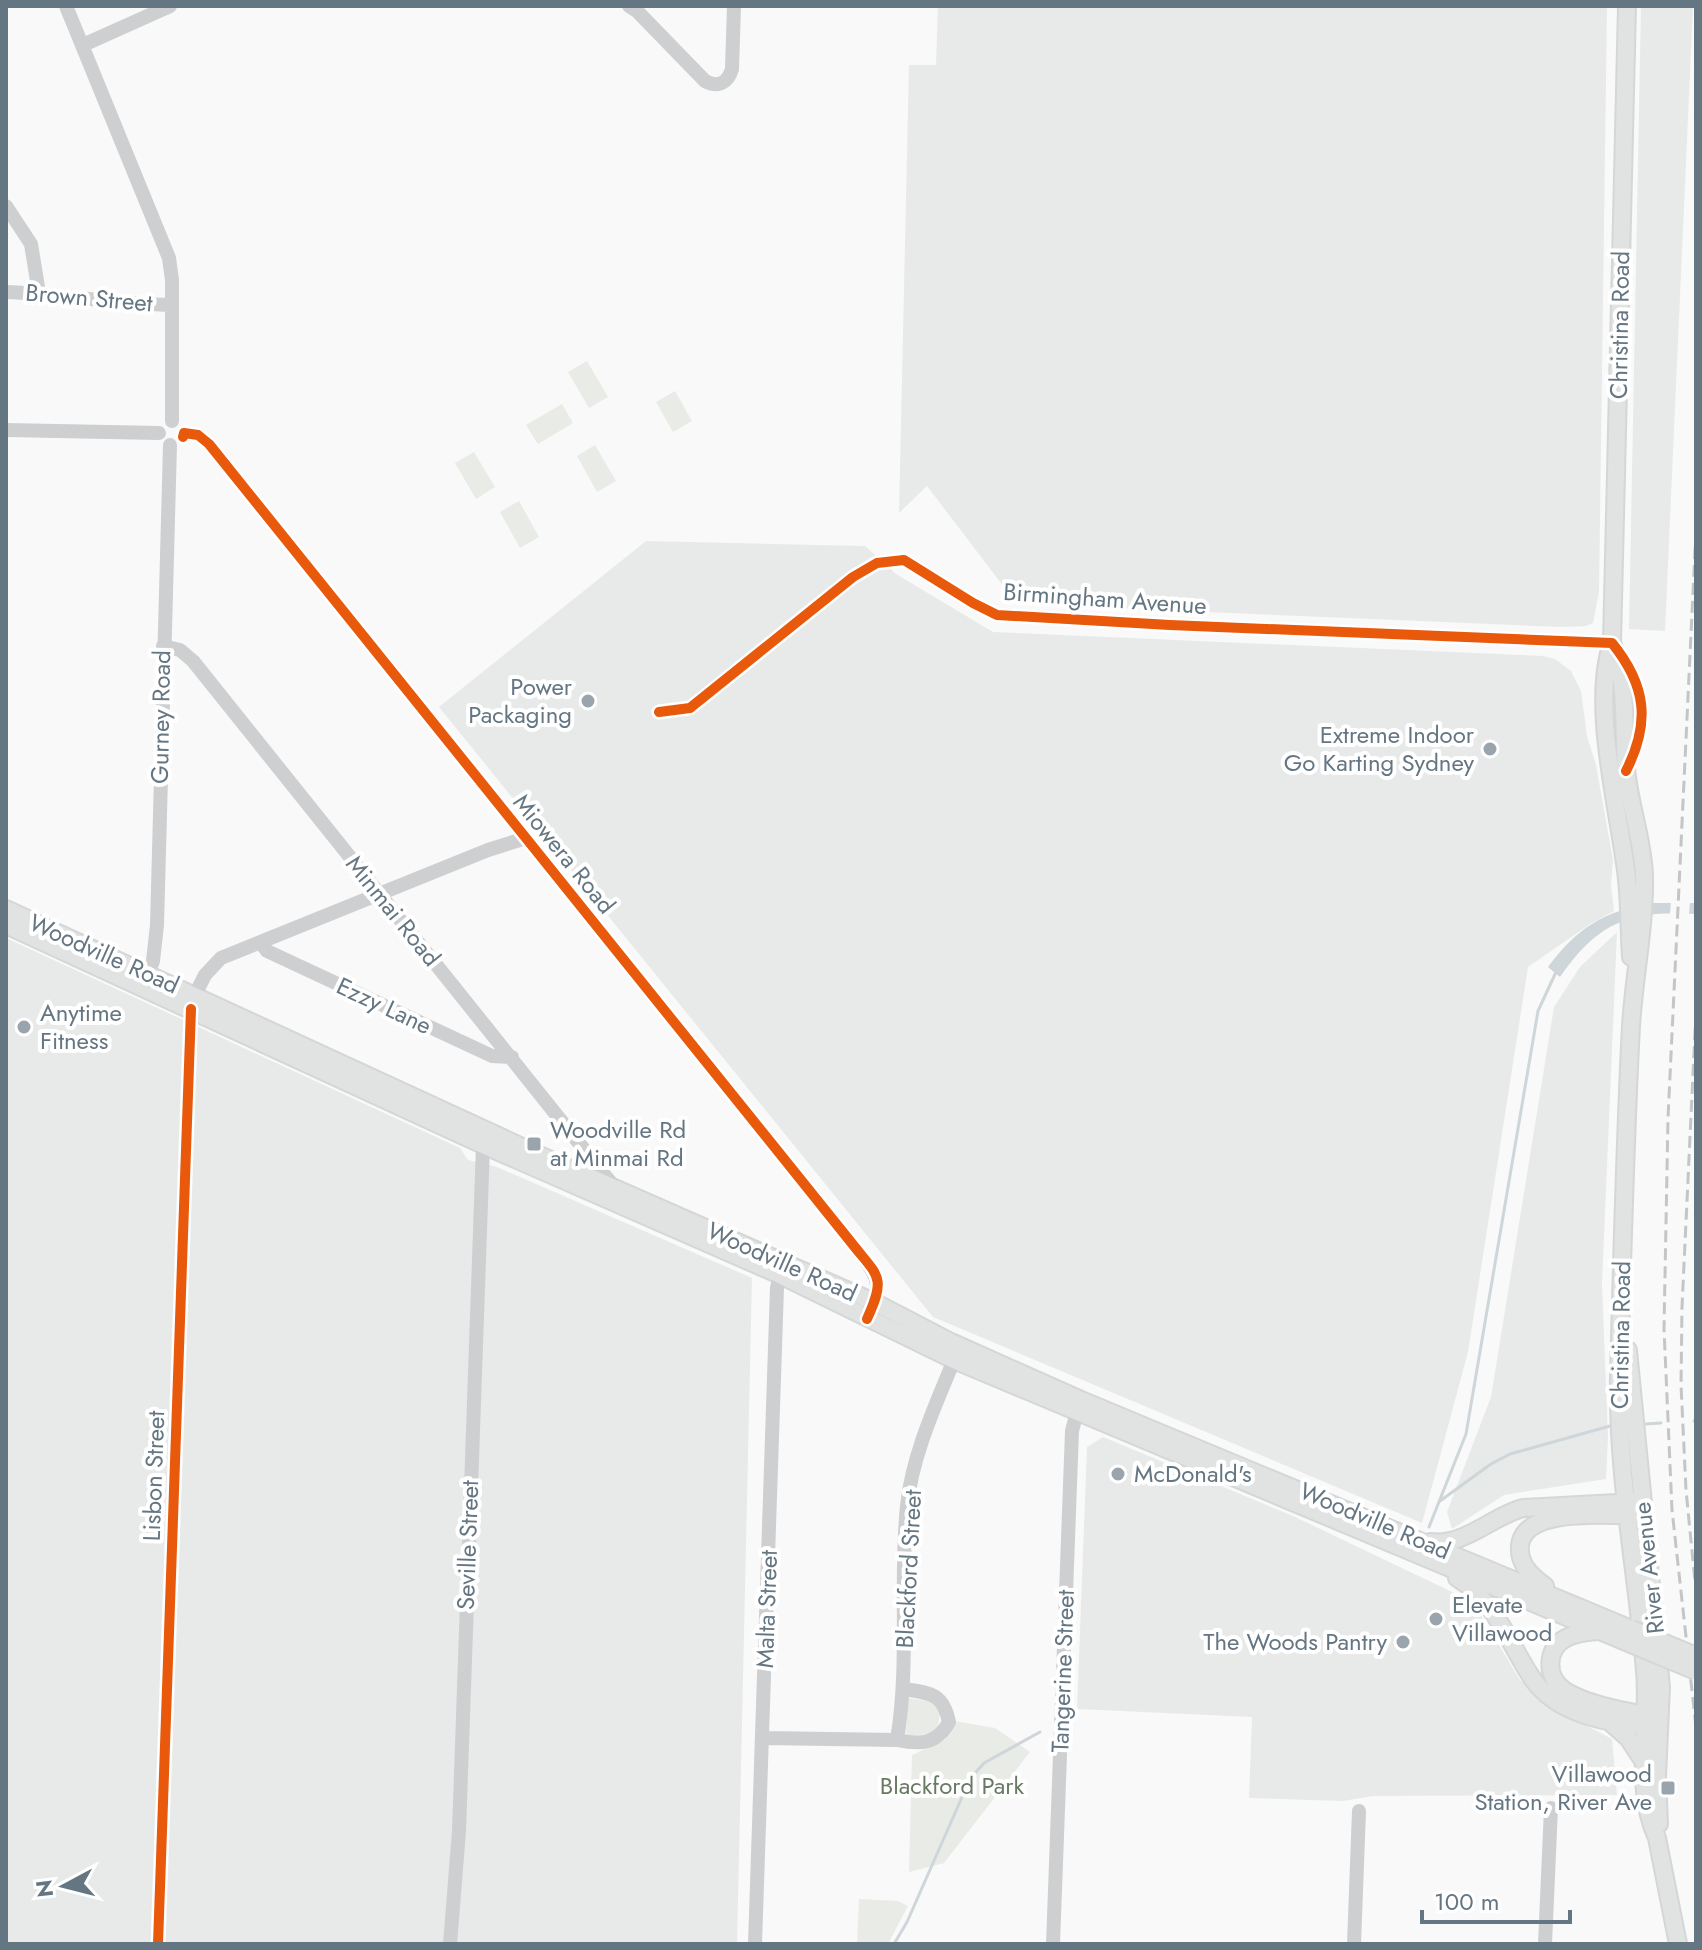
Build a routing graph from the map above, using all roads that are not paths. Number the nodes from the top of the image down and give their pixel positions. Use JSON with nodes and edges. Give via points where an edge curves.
{"nodes":[{"id":1,"x":66,"y":6,"type":"edge"},
{"id":2,"x":170,"y":6,"type":"edge"},
{"id":3,"x":734,"y":6,"type":"edge"},
{"id":4,"x":1627,"y":6,"type":"edge"},
{"id":5,"x":636,"y":8,"type":"edge"},
{"id":6,"x":83,"y":45,"type":"junction"},
{"id":7,"x":6,"y":206,"type":"edge"},
{"id":8,"x":6,"y":292,"type":"edge"},
{"id":9,"x":39,"y":293,"type":"junction"},
{"id":10,"x":172,"y":305,"type":"junction"},
{"id":11,"x":172,"y":421,"type":"junction"},
{"id":12,"x":6,"y":430,"type":"edge"},
{"id":13,"x":159,"y":433,"type":"junction"},
{"id":14,"x":184,"y":433,"type":"junction"},
{"id":15,"x":170,"y":445,"type":"junction"},
{"id":16,"x":1612,"y":643,"type":"junction"},
{"id":17,"x":163,"y":646,"type":"junction"},
{"id":18,"x":659,"y":712,"type":"dead end"},
{"id":19,"x":526,"y":838,"type":"junction"},
{"id":20,"x":380,"y":895,"type":"junction"},
{"id":21,"x":1636,"y":902,"type":"junction"},
{"id":22,"x":6,"y":909,"type":"edge"},
{"id":23,"x":6,"y":925,"type":"edge"},
{"id":24,"x":261,"y":943,"type":"junction"},
{"id":25,"x":145,"y":980,"type":"junction"},
{"id":26,"x":193,"y":1002,"type":"junction"},
{"id":27,"x":512,"y":1057,"type":"junction"},
{"id":28,"x":483,"y":1145,"type":"junction"},
{"id":29,"x":615,"y":1188,"type":"junction"},
{"id":30,"x":780,"y":1275,"type":"junction"},
{"id":31,"x":876,"y":1303,"type":"junction"},
{"id":32,"x":867,"y":1319,"type":"junction"},
{"id":33,"x":954,"y":1360,"type":"junction"},
{"id":34,"x":1078,"y":1406,"type":"junction"},
{"id":35,"x":1634,"y":1508,"type":"junction"},
{"id":36,"x":1421,"y":1549,"type":"junction"},
{"id":37,"x":1566,"y":1601,"type":"junction"},
{"id":38,"x":1598,"y":1630,"type":"junction"},
{"id":39,"x":1631,"y":1637,"type":"junction"},
{"id":40,"x":1696,"y":1656,"type":"edge"},
{"id":41,"x":1696,"y":1671,"type":"edge"},
{"id":42,"x":1645,"y":1673,"type":"junction"},
{"id":43,"x":904,"y":1689,"type":"junction"},
{"id":44,"x":1609,"y":1706,"type":"junction"},
{"id":45,"x":1654,"y":1722,"type":"junction"},
{"id":46,"x":1612,"y":1724,"type":"junction"},
{"id":47,"x":763,"y":1738,"type":"junction"},
{"id":48,"x":897,"y":1740,"type":"junction"},
{"id":49,"x":1644,"y":1763,"type":"junction"},
{"id":50,"x":1551,"y":1808,"type":"dead end"},
{"id":51,"x":1359,"y":1811,"type":"dead end"},
{"id":52,"x":1657,"y":1838,"type":"junction"},
{"id":53,"x":158,"y":1944,"type":"edge"},
{"id":54,"x":450,"y":1944,"type":"edge"},
{"id":55,"x":755,"y":1944,"type":"edge"},
{"id":56,"x":1053,"y":1944,"type":"edge"},
{"id":57,"x":1354,"y":1944,"type":"edge"},
{"id":58,"x":1545,"y":1944,"type":"edge"},
{"id":59,"x":1678,"y":1944,"type":"edge"}],
"edges":[{"from":1,"to":6,"type":"street"},
{"from":2,"to":6,"type":"street"},
{"from":3,"to":5,"type":"street","via":[[730,77],[718,85],[705,81]]},
{"from":4,"to":16,"type":"main road","name":"Christina Road"},
{"from":6,"to":10,"type":"street","via":[[169,258]]},
{"from":7,"to":9,"type":"street","via":[[31,244]]},
{"from":8,"to":9,"type":"street","name":"Brown Street"},
{"from":9,"to":10,"type":"street","name":"Brown Street"},
{"from":10,"to":11,"type":"street"},
{"from":11,"to":13,"type":"street"},
{"from":11,"to":14,"type":"street"},
{"from":12,"to":13,"type":"street"},
{"from":13,"to":15,"type":"street"},
{"from":14,"to":15,"type":"street","via":[[178,444]]},
{"from":14,"to":19,"type":"street","name":"Miowera Road","via":[[209,444]]},
{"from":15,"to":17,"type":"street","name":"Gurney Road"},
{"from":16,"to":18,"type":"street","name":"Birmingham Avenue","via":[[997,615],[904,560],[877,563],[853,577],[690,708]]},
{"from":16,"to":21,"type":"main road","name":"Christina Road","via":[[1605,663],[1610,760],[1627,876]]},
{"from":16,"to":21,"type":"main road","name":"Christina Road","via":[[1620,662],[1626,771],[1644,874]]},
{"from":17,"to":20,"type":"street","name":"Minmai Road","via":[[180,650],[193,661]]},
{"from":17,"to":25,"type":"street","name":"Gurney Road","via":[[157,925]]},
{"from":19,"to":20,"type":"street"},
{"from":19,"to":31,"type":"street","name":"Miowera Road","via":[[878,1277]]},
{"from":20,"to":24,"type":"street"},
{"from":20,"to":27,"type":"street","name":"Minmai Road"},
{"from":21,"to":35,"type":"main road","name":"Christina Road","via":[[1619,1380]]},
{"from":22,"to":25,"type":"main road","name":"Woodville Road"},
{"from":23,"to":25,"type":"main road","name":"Woodville Road"},
{"from":24,"to":26,"type":"street","via":[[221,958],[205,975]]},
{"from":24,"to":27,"type":"street","name":"Ezzy Lane","via":[[267,951],[492,1056]]},
{"from":25,"to":26,"type":"main road","name":"Woodville Road"},
{"from":26,"to":28,"type":"main road","name":"Woodville Road"},
{"from":26,"to":29,"type":"main road","name":"Woodville Road"},
{"from":26,"to":53,"type":"street","name":"Lisbon Street"},
{"from":27,"to":29,"type":"street","name":"Minmai Road"},
{"from":28,"to":30,"type":"main road","name":"Woodville Road"},
{"from":28,"to":54,"type":"street","name":"Seville Street","via":[[459,1831]]},
{"from":29,"to":31,"type":"main road","name":"Woodville Road"},
{"from":30,"to":32,"type":"main road","name":"Woodville Road"},
{"from":30,"to":47,"type":"street","name":"Malta Street"},
{"from":31,"to":32,"type":"street"},
{"from":31,"to":34,"type":"main road","name":"Woodville Road"},
{"from":32,"to":33,"type":"main road","name":"Woodville Road"},
{"from":33,"to":34,"type":"main road","name":"Woodville Road"},
{"from":33,"to":43,"type":"street","name":"Blackford Street","via":[[923,1437],[907,1504]]},
{"from":34,"to":36,"type":"main road","name":"Woodville Road"},
{"from":34,"to":56,"type":"street","name":"Tangerine Street","via":[[1070,1472]]},
{"from":35,"to":36,"type":"main road","via":[[1523,1508],[1458,1539]]},
{"from":35,"to":37,"type":"main road","via":[[1550,1518],[1526,1532],[1520,1549],[1525,1567]]},
{"from":35,"to":42,"type":"main road","name":"Christina Road"},
{"from":35,"to":45,"type":"main road","name":"River Avenue","via":[[1660,1672]]},
{"from":36,"to":37,"type":"main road","name":"Woodville Road"},
{"from":36,"to":38,"type":"main road","name":"Woodville Road"},
{"from":36,"to":46,"type":"main road","via":[[1487,1603],[1530,1676],[1550,1698]]},
{"from":37,"to":39,"type":"main road","name":"Woodville Road"},
{"from":38,"to":39,"type":"main road","name":"Woodville Road"},
{"from":38,"to":44,"type":"main road","via":[[1563,1639],[1552,1653],[1550,1669],[1567,1692]]},
{"from":39,"to":40,"type":"main road","name":"Woodville Road","bridge":true},
{"from":39,"to":41,"type":"main road","name":"Woodville Road","bridge":true},
{"from":42,"to":44,"type":"main road","via":[[1635,1695]]},
{"from":42,"to":45,"type":"main road","name":"River Avenue"},
{"from":43,"to":48,"type":"street","name":"Blackford Street"},
{"from":43,"to":48,"type":"street","via":[[936,1696],[946,1706],[949,1722],[932,1740]]},
{"from":44,"to":45,"type":"main road"},
{"from":45,"to":46,"type":"main road"},
{"from":45,"to":49,"type":"main road","name":"River Avenue"},
{"from":45,"to":52,"type":"main road","name":"River Avenue"},
{"from":46,"to":49,"type":"main road"},
{"from":47,"to":48,"type":"street"},
{"from":47,"to":55,"type":"street","name":"Malta Street"},
{"from":49,"to":52,"type":"main road","name":"River Avenue","via":[[1648,1817]]},
{"from":50,"to":58,"type":"street"},
{"from":51,"to":57,"type":"street"},
{"from":52,"to":59,"type":"main road","name":"River Avenue"}]}
